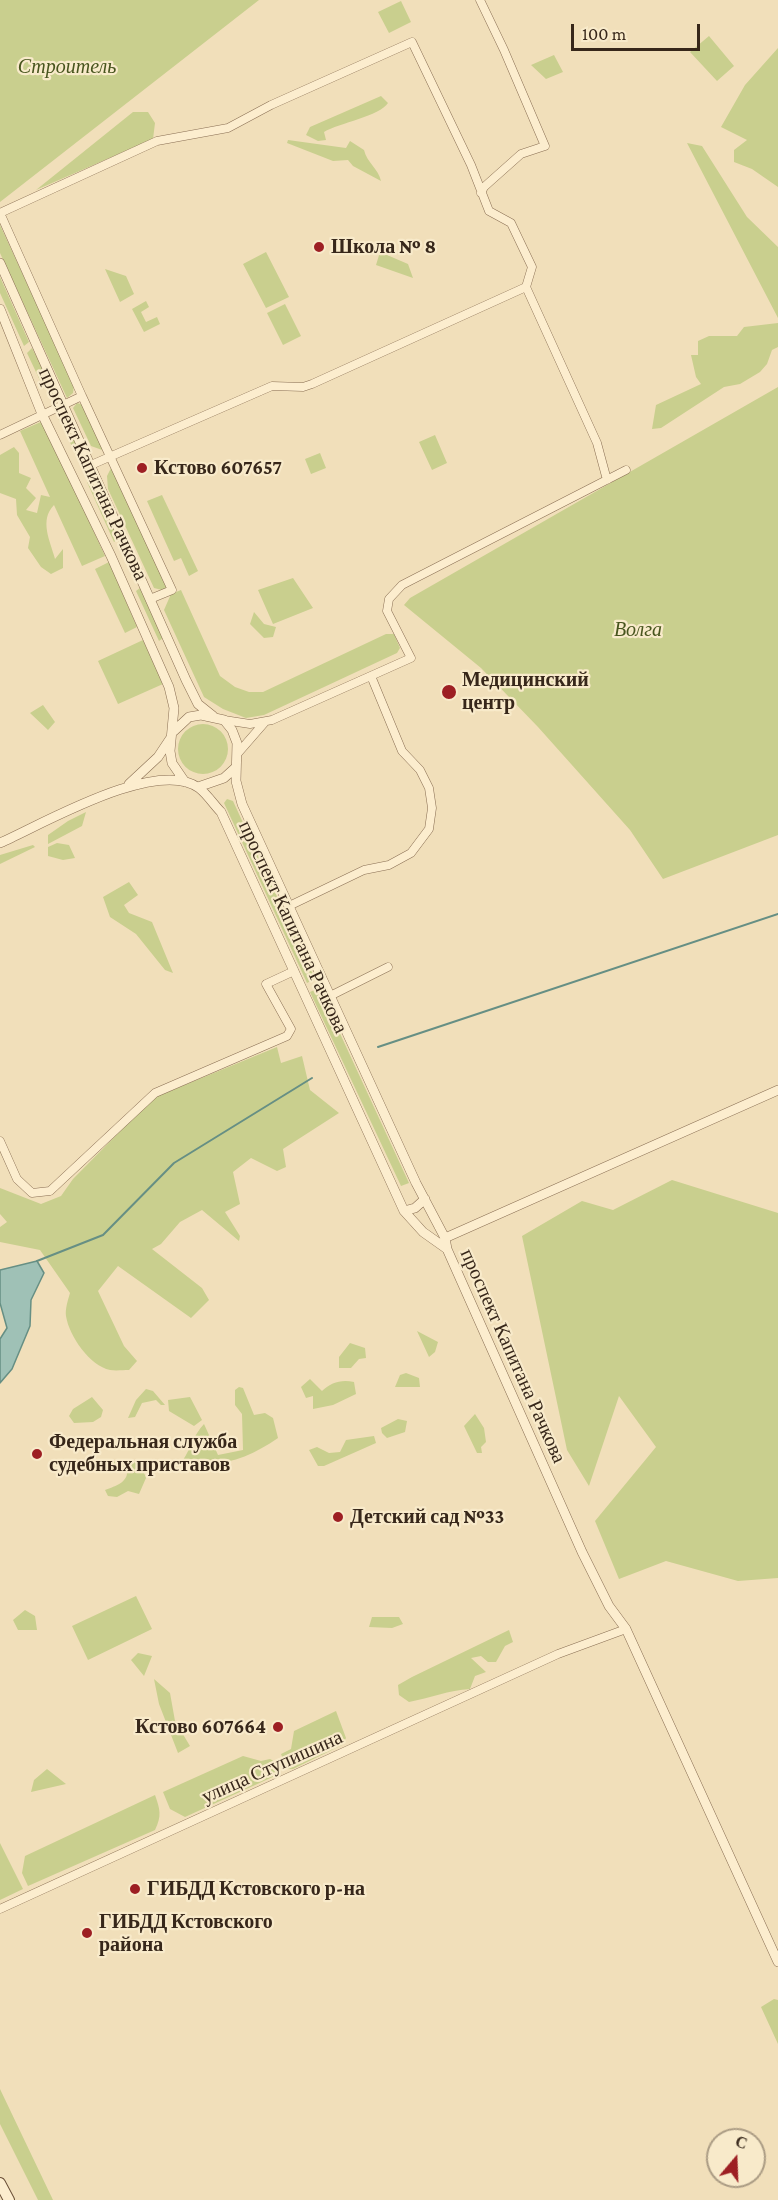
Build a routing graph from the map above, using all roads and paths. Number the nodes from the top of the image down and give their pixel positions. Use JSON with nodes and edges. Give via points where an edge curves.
{"nodes":[{"id":1,"x":480,"y":0,"type":"edge"},
{"id":2,"x":481,"y":194,"type":"junction"},
{"id":3,"x":0,"y":213,"type":"edge"},
{"id":4,"x":0,"y":263,"type":"edge"},
{"id":5,"x":526,"y":287,"type":"junction"},
{"id":6,"x":0,"y":309,"type":"edge"},
{"id":7,"x":82,"y":396,"type":"junction"},
{"id":8,"x":63,"y":406,"type":"junction"},
{"id":9,"x":42,"y":414,"type":"junction"},
{"id":10,"x":0,"y":435,"type":"edge"},
{"id":11,"x":110,"y":457,"type":"junction"},
{"id":12,"x":92,"y":465,"type":"junction"},
{"id":13,"x":626,"y":470,"type":"dead end"},
{"id":14,"x":607,"y":480,"type":"junction"},
{"id":15,"x":150,"y":599,"type":"junction"},
{"id":16,"x":371,"y":676,"type":"junction"},
{"id":17,"x":186,"y":680,"type":"junction"},
{"id":18,"x":169,"y":687,"type":"junction"},
{"id":19,"x":213,"y":716,"type":"junction"},
{"id":20,"x":224,"y":720,"type":"junction"},
{"id":21,"x":265,"y":722,"type":"junction"},
{"id":22,"x":173,"y":734,"type":"junction"},
{"id":23,"x":238,"y":753,"type":"junction"},
{"id":24,"x":235,"y":768,"type":"junction"},
{"id":25,"x":185,"y":782,"type":"junction"},
{"id":26,"x":126,"y":786,"type":"junction"},
{"id":27,"x":198,"y":787,"type":"junction"},
{"id":28,"x":0,"y":843,"type":"edge"},
{"id":29,"x":289,"y":906,"type":"junction"},
{"id":30,"x":388,"y":967,"type":"dead end"},
{"id":31,"x":294,"y":971,"type":"junction"},
{"id":32,"x":330,"y":996,"type":"junction"},
{"id":33,"x":778,"y":1090,"type":"edge"},
{"id":34,"x":0,"y":1142,"type":"edge"},
{"id":35,"x":425,"y":1199,"type":"junction"},
{"id":36,"x":404,"y":1211,"type":"junction"},
{"id":37,"x":445,"y":1238,"type":"junction"},
{"id":38,"x":447,"y":1249,"type":"junction"},
{"id":39,"x":626,"y":1629,"type":"junction"},
{"id":40,"x":0,"y":1909,"type":"edge"},
{"id":41,"x":778,"y":1962,"type":"edge"},
{"id":42,"x":0,"y":2183,"type":"edge"},
{"id":43,"x":9,"y":2200,"type":"edge"}],
"edges":[{"from":1,"to":2,"type":"street","via":[[545,146],[521,154]]},
{"from":2,"to":3,"type":"street","via":[[412,42],[228,128],[157,141]]},
{"from":2,"to":5,"type":"street","via":[[489,211],[511,223],[532,267]]},
{"from":3,"to":7,"type":"street"},
{"from":4,"to":8,"type":"street"},
{"from":5,"to":11,"type":"street","via":[[312,384],[272,386]]},
{"from":5,"to":14,"type":"street","via":[[597,443]]},
{"from":6,"to":9,"type":"street","name":"проспект Капитана Рачкова"},
{"from":7,"to":8,"type":"street"},
{"from":7,"to":11,"type":"street"},
{"from":8,"to":9,"type":"street"},
{"from":8,"to":12,"type":"street"},
{"from":9,"to":10,"type":"street"},
{"from":9,"to":18,"type":"street","name":"проспект Капитана Рачкова"},
{"from":11,"to":12,"type":"street"},
{"from":11,"to":15,"type":"street","via":[[172,590]]},
{"from":12,"to":15,"type":"street"},
{"from":13,"to":14,"type":"street"},
{"from":14,"to":16,"type":"street","via":[[402,585],[389,599],[387,611],[411,658]]},
{"from":15,"to":17,"type":"street"},
{"from":16,"to":21,"type":"street"},
{"from":16,"to":29,"type":"street","via":[[402,751],[420,770],[429,788],[429,829],[411,853],[389,865],[364,870]]},
{"from":17,"to":18,"type":"street"},
{"from":17,"to":19,"type":"street","via":[[198,704]]},
{"from":18,"to":22,"type":"street","name":"проспект Капитана Рачкова","via":[[174,708]]},
{"from":19,"to":20,"type":"street"},
{"from":19,"to":22,"type":"street","via":[[189,717]]},
{"from":20,"to":21,"type":"street"},
{"from":20,"to":23,"type":"street","via":[[232,730]]},
{"from":21,"to":23,"type":"street"},
{"from":22,"to":25,"type":"street","via":[[172,764]]},
{"from":22,"to":26,"type":"street","via":[[151,765]]},
{"from":23,"to":24,"type":"street"},
{"from":24,"to":27,"type":"street","via":[[224,778]]},
{"from":24,"to":29,"type":"street","via":[[242,804]]},
{"from":25,"to":26,"type":"street","via":[[150,780]]},
{"from":25,"to":27,"type":"street"},
{"from":26,"to":28,"type":"street"},
{"from":27,"to":31,"type":"street","name":"проспект Капитана Рачкова","via":[[221,812]]},
{"from":29,"to":32,"type":"street"},
{"from":30,"to":32,"type":"street"},
{"from":31,"to":34,"type":"street","via":[[266,984],[291,1029],[287,1035],[155,1094],[50,1191],[32,1193],[17,1179]]},
{"from":31,"to":36,"type":"street","name":"проспект Капитана Рачкова"},
{"from":32,"to":35,"type":"street"},
{"from":33,"to":37,"type":"street"},
{"from":35,"to":36,"type":"street"},
{"from":35,"to":37,"type":"street"},
{"from":36,"to":38,"type":"street","name":"проспект Капитана Рачкова","via":[[423,1232]]},
{"from":37,"to":38,"type":"street"},
{"from":38,"to":39,"type":"street","name":"проспект Капитана Рачкова","via":[[582,1552],[609,1606]]},
{"from":39,"to":40,"type":"street","name":"улица Ступишина","via":[[558,1654]]},
{"from":39,"to":41,"type":"street","name":"проспект Капитана Рачкова"},
{"from":42,"to":43,"type":"main road"}]}
